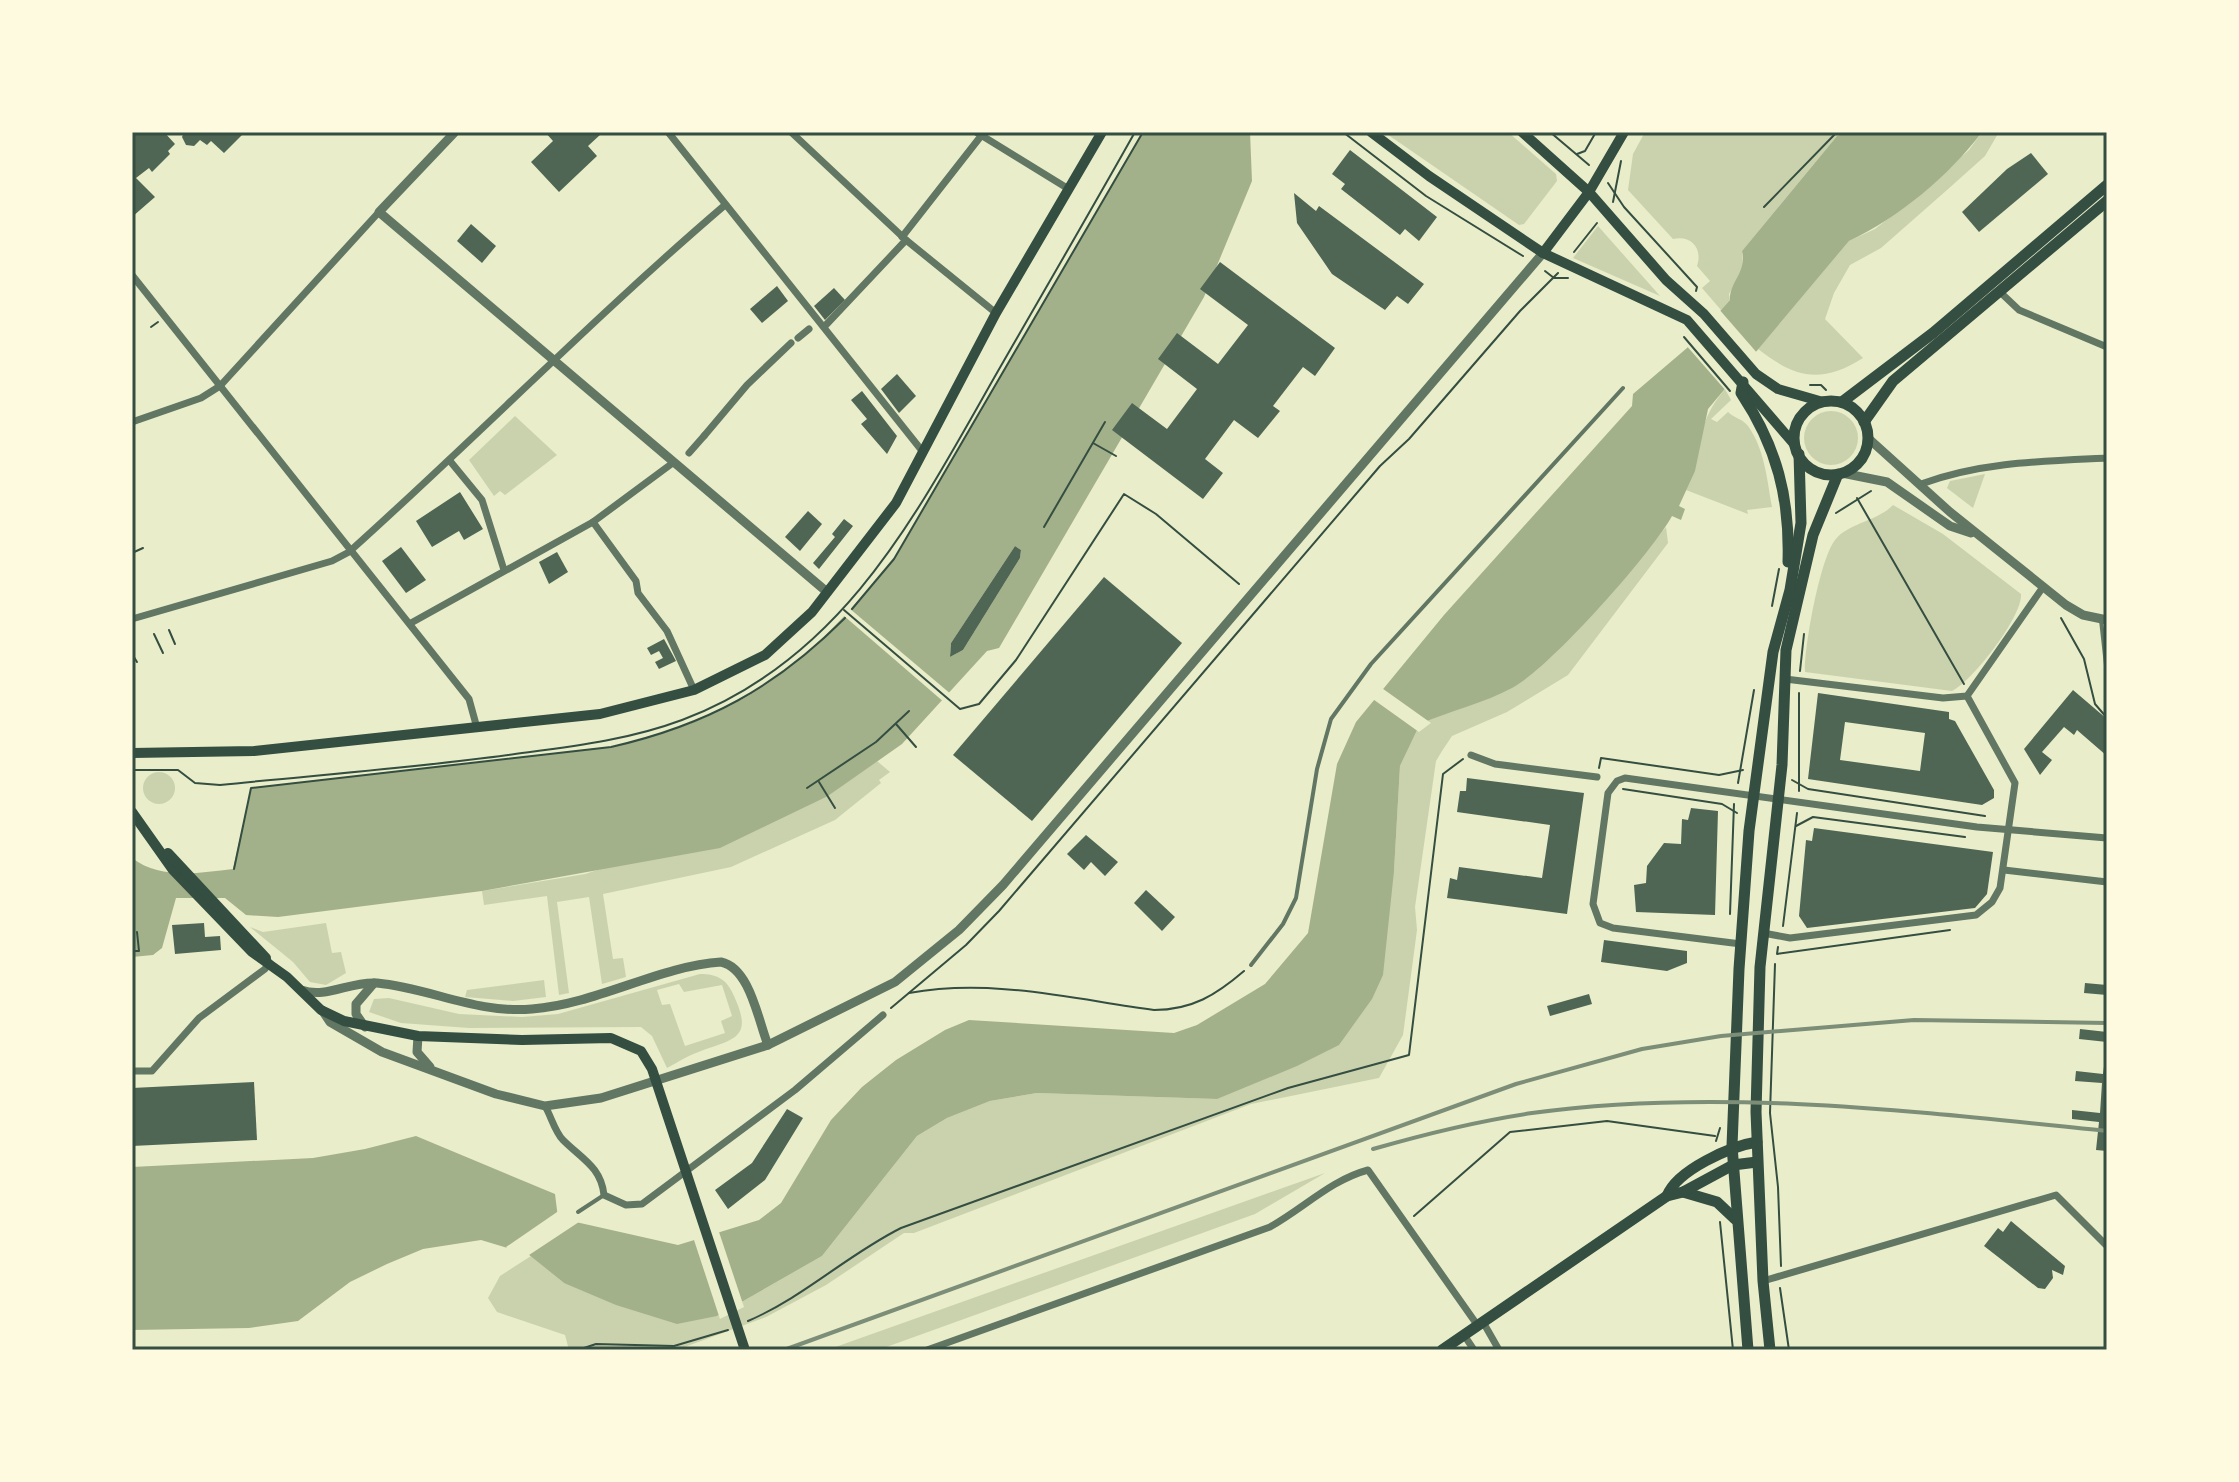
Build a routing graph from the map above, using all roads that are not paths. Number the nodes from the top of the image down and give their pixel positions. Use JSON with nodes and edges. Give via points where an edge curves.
{"nodes":[{"id":1,"x":455,"y":132,"type":"edge"},
{"id":2,"x":668,"y":132,"type":"edge"},
{"id":3,"x":791,"y":132,"type":"edge"},
{"id":4,"x":1102,"y":132,"type":"edge"},
{"id":5,"x":1371,"y":132,"type":"edge"},
{"id":6,"x":1522,"y":132,"type":"edge"},
{"id":7,"x":1624,"y":132,"type":"edge"},
{"id":8,"x":979,"y":134,"type":"edge"},
{"id":9,"x":2107,"y":185,"type":"edge"},
{"id":10,"x":1067,"y":188,"type":"junction"},
{"id":11,"x":1589,"y":192,"type":"junction"},
{"id":12,"x":2107,"y":201,"type":"edge"},
{"id":13,"x":725,"y":205,"type":"junction"},
{"id":14,"x":2090,"y":207,"type":"junction"},
{"id":15,"x":379,"y":212,"type":"junction"},
{"id":16,"x":904,"y":239,"type":"junction"},
{"id":17,"x":1543,"y":253,"type":"junction"},
{"id":18,"x":132,"y":275,"type":"edge"},
{"id":19,"x":1996,"y":287,"type":"junction"},
{"id":20,"x":996,"y":313,"type":"junction"},
{"id":21,"x":821,"y":324,"type":"junction"},
{"id":22,"x":2107,"y":347,"type":"edge"},
{"id":23,"x":551,"y":360,"type":"junction"},
{"id":24,"x":1743,"y":382,"type":"junction"},
{"id":25,"x":220,"y":386,"type":"junction"},
{"id":26,"x":1623,"y":388,"type":"dead end"},
{"id":27,"x":1823,"y":402,"type":"junction"},
{"id":28,"x":1842,"y":402,"type":"junction"},
{"id":29,"x":132,"y":422,"type":"edge"},
{"id":30,"x":1864,"y":422,"type":"junction"},
{"id":31,"x":1868,"y":438,"type":"junction"},
{"id":32,"x":1797,"y":450,"type":"junction"},
{"id":33,"x":923,"y":452,"type":"junction"},
{"id":34,"x":2107,"y":458,"type":"edge"},
{"id":35,"x":450,"y":461,"type":"junction"},
{"id":36,"x":676,"y":464,"type":"junction"},
{"id":37,"x":1840,"y":474,"type":"junction"},
{"id":38,"x":1921,"y":484,"type":"junction"},
{"id":39,"x":593,"y":522,"type":"junction"},
{"id":40,"x":1978,"y":535,"type":"junction"},
{"id":41,"x":349,"y":552,"type":"junction"},
{"id":42,"x":504,"y":570,"type":"junction"},
{"id":43,"x":2043,"y":587,"type":"junction"},
{"id":44,"x":827,"y":592,"type":"junction"},
{"id":45,"x":1783,"y":606,"type":"junction"},
{"id":46,"x":132,"y":619,"type":"edge"},
{"id":47,"x":2105,"y":622,"type":"edge"},
{"id":48,"x":411,"y":623,"type":"junction"},
{"id":49,"x":2107,"y":674,"type":"edge"},
{"id":50,"x":1785,"y":679,"type":"junction"},
{"id":51,"x":694,"y":690,"type":"junction"},
{"id":52,"x":1967,"y":696,"type":"junction"},
{"id":53,"x":477,"y":728,"type":"junction"},
{"id":54,"x":132,"y":753,"type":"edge"},
{"id":55,"x":1471,"y":755,"type":"road end"},
{"id":56,"x":1597,"y":777,"type":"dead end"},
{"id":57,"x":1754,"y":794,"type":"junction"},
{"id":58,"x":1778,"y":799,"type":"junction"},
{"id":59,"x":132,"y":812,"type":"edge"},
{"id":60,"x":2010,"y":831,"type":"junction"},
{"id":61,"x":2107,"y":838,"type":"edge"},
{"id":62,"x":2004,"y":870,"type":"junction"},
{"id":63,"x":2107,"y":882,"type":"edge"},
{"id":64,"x":1762,"y":933,"type":"junction"},
{"id":65,"x":1735,"y":944,"type":"junction"},
{"id":66,"x":269,"y":962,"type":"junction"},
{"id":67,"x":1251,"y":965,"type":"road end"},
{"id":68,"x":374,"y":983,"type":"junction"},
{"id":69,"x":301,"y":990,"type":"junction"},
{"id":70,"x":321,"y":1010,"type":"junction"},
{"id":71,"x":883,"y":1015,"type":"dead end"},
{"id":72,"x":365,"y":1027,"type":"junction"},
{"id":73,"x":418,"y":1036,"type":"junction"},
{"id":74,"x":768,"y":1045,"type":"junction"},
{"id":75,"x":132,"y":1071,"type":"edge"},
{"id":76,"x":436,"y":1071,"type":"junction"},
{"id":77,"x":545,"y":1106,"type":"junction"},
{"id":78,"x":1757,"y":1142,"type":"junction"},
{"id":79,"x":1732,"y":1146,"type":"junction"},
{"id":80,"x":1757,"y":1162,"type":"junction"},
{"id":81,"x":1733,"y":1165,"type":"junction"},
{"id":82,"x":1683,"y":1192,"type":"junction"},
{"id":83,"x":604,"y":1195,"type":"junction"},
{"id":84,"x":1667,"y":1196,"type":"junction"},
{"id":85,"x":578,"y":1212,"type":"dead end"},
{"id":86,"x":1736,"y":1220,"type":"junction"},
{"id":87,"x":2107,"y":1246,"type":"edge"},
{"id":88,"x":1763,"y":1281,"type":"junction"},
{"id":89,"x":1480,"y":1324,"type":"junction"},
{"id":90,"x":1464,"y":1335,"type":"junction"},
{"id":91,"x":745,"y":1350,"type":"edge"},
{"id":92,"x":927,"y":1350,"type":"edge"},
{"id":93,"x":1442,"y":1350,"type":"edge"},
{"id":94,"x":1474,"y":1350,"type":"edge"},
{"id":95,"x":1499,"y":1350,"type":"edge"},
{"id":96,"x":1748,"y":1350,"type":"edge"},
{"id":97,"x":1770,"y":1350,"type":"edge"}],
"edges":[{"from":1,"to":15,"type":"street"},
{"from":2,"to":13,"type":"street"},
{"from":3,"to":16,"type":"street"},
{"from":4,"to":10,"type":"main road"},
{"from":5,"to":17,"type":"main road"},
{"from":6,"to":11,"type":"main road"},
{"from":7,"to":11,"type":"main road"},
{"from":8,"to":10,"type":"street"},
{"from":8,"to":16,"type":"street"},
{"from":9,"to":14,"type":"main road"},
{"from":10,"to":20,"type":"main road"},
{"from":11,"to":17,"type":"main road"},
{"from":11,"to":27,"type":"main road","via":[[1752,371],[1778,389]]},
{"from":12,"to":14,"type":"main road"},
{"from":13,"to":21,"type":"street"},
{"from":13,"to":23,"type":"street"},
{"from":14,"to":19,"type":"main road"},
{"from":15,"to":23,"type":"street"},
{"from":15,"to":25,"type":"street"},
{"from":16,"to":20,"type":"street"},
{"from":16,"to":21,"type":"street"},
{"from":17,"to":24,"type":"main road","via":[[1694,325]]},
{"from":17,"to":74,"type":"street","via":[[1003,885],[895,982]]},
{"from":18,"to":25,"type":"street"},
{"from":19,"to":22,"type":"street","via":[[2019,310]]},
{"from":19,"to":28,"type":"main road"},
{"from":19,"to":30,"type":"main road","via":[[1893,381]]},
{"from":20,"to":33,"type":"main road"},
{"from":21,"to":33,"type":"street"},
{"from":21,"to":36,"type":"street","via":[[809,328],[752,379]]},
{"from":23,"to":35,"type":"street"},
{"from":23,"to":36,"type":"street"},
{"from":24,"to":32,"type":"main road"},
{"from":24,"to":45,"type":"main road","via":[[1741,393],[1769,440],[1786,496]]},
{"from":25,"to":29,"type":"street"},
{"from":25,"to":41,"type":"street"},
{"from":26,"to":67,"type":"lane","via":[[1336,708],[1317,769],[1296,898]]},
{"from":27,"to":28,"type":"main road"},
{"from":27,"to":32,"type":"main road","via":[[1801,416],[1795,431]]},
{"from":28,"to":30,"type":"main road"},
{"from":30,"to":31,"type":"main road"},
{"from":31,"to":37,"type":"main road","via":[[1862,458]]},
{"from":31,"to":38,"type":"street"},
{"from":32,"to":37,"type":"main road","via":[[1815,470]]},
{"from":32,"to":45,"type":"main road","via":[[1801,523]]},
{"from":33,"to":44,"type":"main road","via":[[896,503]]},
{"from":34,"to":38,"type":"street","via":[[1958,470]]},
{"from":35,"to":41,"type":"street"},
{"from":35,"to":42,"type":"street","via":[[482,500]]},
{"from":36,"to":39,"type":"street"},
{"from":36,"to":44,"type":"street"},
{"from":37,"to":40,"type":"street","via":[[1887,482],[1950,526]]},
{"from":37,"to":50,"type":"main road","via":[[1822,510],[1804,569]]},
{"from":38,"to":40,"type":"street"},
{"from":39,"to":42,"type":"street"},
{"from":39,"to":51,"type":"street","via":[[667,631]]},
{"from":40,"to":43,"type":"street"},
{"from":41,"to":46,"type":"street"},
{"from":41,"to":48,"type":"street"},
{"from":42,"to":48,"type":"street"},
{"from":43,"to":47,"type":"street","via":[[2077,612]]},
{"from":43,"to":52,"type":"street"},
{"from":44,"to":51,"type":"main road","via":[[765,655]]},
{"from":45,"to":57,"type":"main road"},
{"from":47,"to":49,"type":"lane"},
{"from":48,"to":53,"type":"street","via":[[469,699]]},
{"from":50,"to":52,"type":"street","via":[[1943,698]]},
{"from":50,"to":58,"type":"main road"},
{"from":51,"to":53,"type":"main road","via":[[600,714]]},
{"from":52,"to":60,"type":"street","via":[[2015,783]]},
{"from":53,"to":54,"type":"main road","via":[[254,751]]},
{"from":55,"to":56,"type":"street","via":[[1495,764]]},
{"from":57,"to":58,"type":"street"},
{"from":57,"to":65,"type":"main road"},
{"from":57,"to":65,"type":"street","via":[[1625,778],[1612,785],[1593,904],[1600,923]]},
{"from":58,"to":60,"type":"street"},
{"from":58,"to":64,"type":"main road"},
{"from":59,"to":66,"type":"main road","via":[[179,870]]},
{"from":60,"to":61,"type":"street"},
{"from":60,"to":62,"type":"street"},
{"from":62,"to":63,"type":"street"},
{"from":62,"to":64,"type":"street","via":[[1992,902],[1976,915],[1790,938]]},
{"from":64,"to":78,"type":"main road"},
{"from":65,"to":79,"type":"main road","via":[[1739,969]]},
{"from":66,"to":69,"type":"main road"},
{"from":66,"to":75,"type":"street","via":[[199,1018],[152,1071]]},
{"from":68,"to":69,"type":"street","via":[[358,981],[322,995]]},
{"from":68,"to":72,"type":"street","via":[[356,1004]]},
{"from":68,"to":74,"type":"street","via":[[493,1009],[530,1010],[721,962],[742,977]]},
{"from":69,"to":70,"type":"main road"},
{"from":70,"to":72,"type":"main road"},
{"from":70,"to":76,"type":"street","via":[[330,1022],[382,1052]]},
{"from":71,"to":83,"type":"street","via":[[795,1090],[642,1204],[626,1205]]},
{"from":72,"to":73,"type":"main road"},
{"from":73,"to":76,"type":"street","via":[[417,1052]]},
{"from":73,"to":91,"type":"main road","via":[[611,1038],[641,1051],[652,1069]]},
{"from":74,"to":77,"type":"street","via":[[601,1098]]},
{"from":76,"to":77,"type":"street"},
{"from":77,"to":83,"type":"street","via":[[561,1138],[602,1179]]},
{"from":78,"to":79,"type":"main road"},
{"from":78,"to":80,"type":"main road"},
{"from":79,"to":81,"type":"main road"},
{"from":79,"to":84,"type":"main road","via":[[1671,1186]]},
{"from":80,"to":81,"type":"main road"},
{"from":80,"to":88,"type":"main road"},
{"from":81,"to":82,"type":"main road"},
{"from":81,"to":86,"type":"main road"},
{"from":82,"to":84,"type":"main road"},
{"from":82,"to":86,"type":"main road","via":[[1717,1202]]},
{"from":83,"to":85,"type":"lane"},
{"from":84,"to":89,"type":"main road"},
{"from":86,"to":96,"type":"main road"},
{"from":87,"to":88,"type":"street","via":[[2056,1195]]},
{"from":88,"to":97,"type":"main road"},
{"from":89,"to":90,"type":"main road"},
{"from":89,"to":92,"type":"street","via":[[1368,1170],[1342,1177],[1270,1227]]},
{"from":89,"to":95,"type":"street"},
{"from":90,"to":93,"type":"main road"},
{"from":90,"to":94,"type":"street"}]}
